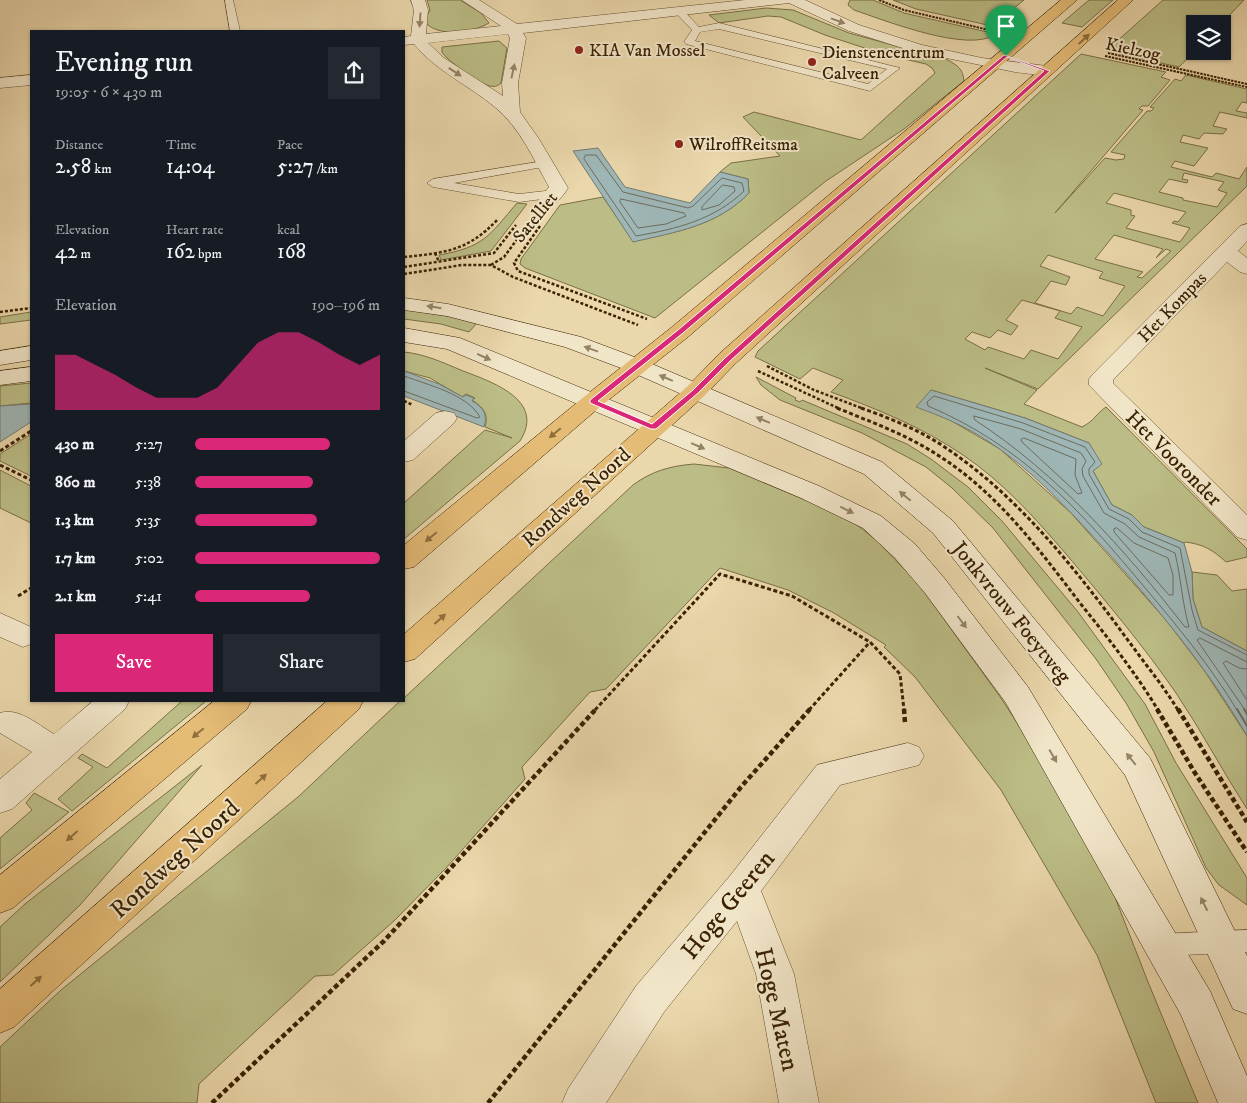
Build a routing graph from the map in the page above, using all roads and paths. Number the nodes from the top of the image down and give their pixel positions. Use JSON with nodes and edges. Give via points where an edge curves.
{"nodes":[{"id":1,"x":229,"y":0,"type":"edge"},
{"id":2,"x":418,"y":0,"type":"edge"},
{"id":3,"x":469,"y":0,"type":"edge"},
{"id":4,"x":785,"y":0,"type":"edge"},
{"id":5,"x":794,"y":0,"type":"edge"},
{"id":6,"x":879,"y":0,"type":"edge"},
{"id":7,"x":1070,"y":0,"type":"edge"},
{"id":8,"x":1126,"y":0,"type":"edge"},
{"id":9,"x":835,"y":4,"type":"dead end"},
{"id":10,"x":680,"y":12,"type":"junction"},
{"id":11,"x":514,"y":29,"type":"junction"},
{"id":12,"x":235,"y":30,"type":"edge"},
{"id":13,"x":697,"y":30,"type":"junction"},
{"id":14,"x":1024,"y":38,"type":"junction"},
{"id":15,"x":411,"y":41,"type":"edge"},
{"id":16,"x":1072,"y":49,"type":"junction"},
{"id":17,"x":1101,"y":52,"type":"dead end"},
{"id":18,"x":1001,"y":61,"type":"junction"},
{"id":19,"x":1047,"y":71,"type":"junction"},
{"id":20,"x":30,"y":80,"type":"edge"},
{"id":21,"x":0,"y":83,"type":"edge"},
{"id":22,"x":1247,"y":85,"type":"edge"},
{"id":23,"x":512,"y":114,"type":"junction"},
{"id":24,"x":544,"y":164,"type":"junction"},
{"id":25,"x":549,"y":205,"type":"junction"},
{"id":26,"x":489,"y":217,"type":"dead end"},
{"id":27,"x":1236,"y":238,"type":"edge"},
{"id":28,"x":435,"y":253,"type":"junction"},
{"id":29,"x":405,"y":257,"type":"edge"},
{"id":30,"x":439,"y":262,"type":"junction"},
{"id":31,"x":491,"y":265,"type":"dead end"},
{"id":32,"x":405,"y":267,"type":"edge"},
{"id":33,"x":1247,"y":268,"type":"edge"},
{"id":34,"x":405,"y":304,"type":"edge"},
{"id":35,"x":30,"y":308,"type":"edge"},
{"id":36,"x":0,"y":312,"type":"edge"},
{"id":37,"x":680,"y":332,"type":"junction"},
{"id":38,"x":405,"y":335,"type":"edge"},
{"id":39,"x":30,"y":353,"type":"edge"},
{"id":40,"x":734,"y":353,"type":"junction"},
{"id":41,"x":0,"y":358,"type":"edge"},
{"id":42,"x":637,"y":366,"type":"junction"},
{"id":43,"x":30,"y":374,"type":"edge"},
{"id":44,"x":0,"y":378,"type":"edge"},
{"id":45,"x":1101,"y":386,"type":"joint"},
{"id":46,"x":696,"y":391,"type":"junction"},
{"id":47,"x":593,"y":401,"type":"junction"},
{"id":48,"x":445,"y":418,"type":"dead end"},
{"id":49,"x":653,"y":427,"type":"junction"},
{"id":50,"x":30,"y":432,"type":"edge"},
{"id":51,"x":0,"y":451,"type":"edge"},
{"id":52,"x":405,"y":453,"type":"edge"},
{"id":53,"x":0,"y":465,"type":"edge"},
{"id":54,"x":30,"y":480,"type":"edge"},
{"id":55,"x":1247,"y":530,"type":"edge"},
{"id":56,"x":405,"y":559,"type":"edge"},
{"id":57,"x":870,"y":642,"type":"junction"},
{"id":58,"x":405,"y":650,"type":"edge"},
{"id":59,"x":113,"y":702,"type":"edge"},
{"id":60,"x":235,"y":702,"type":"edge"},
{"id":61,"x":347,"y":702,"type":"edge"},
{"id":62,"x":9,"y":723,"type":"dead end"},
{"id":63,"x":56,"y":751,"type":"junction"},
{"id":64,"x":908,"y":756,"type":"joint"},
{"id":65,"x":0,"y":799,"type":"edge"},
{"id":66,"x":1247,"y":822,"type":"edge"},
{"id":67,"x":742,"y":888,"type":"junction"},
{"id":68,"x":0,"y":898,"type":"edge"},
{"id":69,"x":1235,"y":942,"type":"edge"},
{"id":70,"x":1162,"y":945,"type":"junction"},
{"id":71,"x":1247,"y":996,"type":"edge"},
{"id":72,"x":0,"y":1014,"type":"edge"},
{"id":73,"x":212,"y":1103,"type":"edge"},
{"id":74,"x":488,"y":1103,"type":"edge"},
{"id":75,"x":582,"y":1103,"type":"edge"},
{"id":76,"x":799,"y":1103,"type":"edge"},
{"id":77,"x":1238,"y":1103,"type":"edge"}],
"edges":[{"from":1,"to":12,"type":"lane"},
{"from":2,"to":15,"type":"street","one_way":true,"via":[[421,10]]},
{"from":3,"to":11,"type":"street"},
{"from":4,"to":10,"type":"street"},
{"from":5,"to":18,"type":"street","one_way":true,"via":[[822,15],[892,41]]},
{"from":6,"to":14,"type":"path","via":[[904,10]]},
{"from":7,"to":14,"type":"main road"},
{"from":16,"to":8,"type":"main road","name":"Rondweg Noord","one_way":true},
{"from":9,"to":18,"type":"street","via":[[854,15],[896,30]]},
{"from":10,"to":11,"type":"street"},
{"from":10,"to":13,"type":"lane"},
{"from":11,"to":15,"type":"street"},
{"from":23,"to":11,"type":"street","name":"Satelliet","one_way":true,"via":[[510,83],[518,38]]},
{"from":13,"to":13,"type":"lane","via":[[689,42],[870,88],[896,68],[719,26]]},
{"from":14,"to":18,"type":"main road"},
{"from":15,"to":23,"type":"street","name":"Satelliet","one_way":true,"via":[[479,87]]},
{"from":16,"to":19,"type":"main road","name":"Rondweg Noord"},
{"from":16,"to":22,"type":"path","name":"Kielzog"},
{"from":17,"to":22,"type":"path"},
{"from":18,"to":19,"type":"street"},
{"from":18,"to":37,"type":"main road"},
{"from":19,"to":40,"type":"main road","name":"Rondweg Noord"},
{"from":20,"to":21,"type":"street"},
{"from":23,"to":24,"type":"street","name":"Satelliet"},
{"from":24,"to":25,"type":"street","name":"Satelliet","via":[[559,188]]},
{"from":24,"to":25,"type":"lane","via":[[433,183]]},
{"from":25,"to":30,"type":"path","via":[[536,199],[494,254]]},
{"from":25,"to":31,"type":"path","name":"Satelliet","via":[[504,256]]},
{"from":25,"to":37,"type":"path","via":[[514,263],[518,271]]},
{"from":26,"to":28,"type":"path","via":[[498,219],[473,244]]},
{"from":27,"to":33,"type":"street"},
{"from":27,"to":45,"type":"street","name":"Het Kompas","via":[[1139,335],[1100,379]]},
{"from":28,"to":29,"type":"path"},
{"from":28,"to":30,"type":"path"},
{"from":30,"to":32,"type":"path"},
{"from":42,"to":34,"type":"street","name":"Jonkvrouw Foeytweg","one_way":true,"via":[[573,342],[448,310]]},
{"from":35,"to":36,"type":"path"},
{"from":37,"to":42,"type":"main road"},
{"from":38,"to":47,"type":"street","name":"Jonkvrouw Foeytweg","one_way":true,"via":[[452,343]]},
{"from":39,"to":41,"type":"street"},
{"from":40,"to":46,"type":"main road","name":"Rondweg Noord"},
{"from":40,"to":66,"type":"path","via":[[776,369],[814,390],[904,424],[948,449],[1007,498],[1040,530],[1101,604],[1177,708]]},
{"from":46,"to":42,"type":"street","name":"Jonkvrouw Foeytweg","one_way":true},
{"from":42,"to":47,"type":"main road"},
{"from":43,"to":44,"type":"street"},
{"from":45,"to":55,"type":"street","name":"Het Vooronder"},
{"from":46,"to":49,"type":"main road","name":"Rondweg Noord"},
{"from":69,"to":46,"type":"street","name":"Jonkvrouw Foeytweg","one_way":true,"via":[[1138,767],[943,527],[873,468]]},
{"from":47,"to":49,"type":"street","name":"Jonkvrouw Foeytweg"},
{"from":47,"to":56,"type":"main road","one_way":true},
{"from":48,"to":52,"type":"street"},
{"from":58,"to":49,"type":"main road","name":"Rondweg Noord","one_way":true},
{"from":49,"to":70,"type":"street","name":"Jonkvrouw Foeytweg","one_way":true,"via":[[810,492],[872,522],[905,551],[1017,695]]},
{"from":50,"to":51,"type":"path"},
{"from":53,"to":54,"type":"path"},
{"from":57,"to":64,"type":"path","via":[[900,674]]},
{"from":57,"to":73,"type":"path","via":[[792,596],[720,574],[384,942]]},
{"from":57,"to":74,"type":"path","via":[[741,787]]},
{"from":59,"to":63,"type":"street"},
{"from":60,"to":68,"type":"main road","one_way":true},
{"from":72,"to":61,"type":"main road","name":"Rondweg Noord","one_way":true},
{"from":62,"to":63,"type":"street"},
{"from":63,"to":65,"type":"street"},
{"from":64,"to":67,"type":"street","name":"Hoge Geeren","via":[[829,774]]},
{"from":67,"to":75,"type":"street","name":"Hoge Geeren","via":[[650,1000]]},
{"from":67,"to":76,"type":"street","name":"Hoge Maten","via":[[775,974]]},
{"from":69,"to":70,"type":"lane"},
{"from":69,"to":71,"type":"street","name":"Jonkvrouw Foeytweg"},
{"from":70,"to":77,"type":"street","name":"Jonkvrouw Foeytweg","via":[[1196,1004]]}]}
